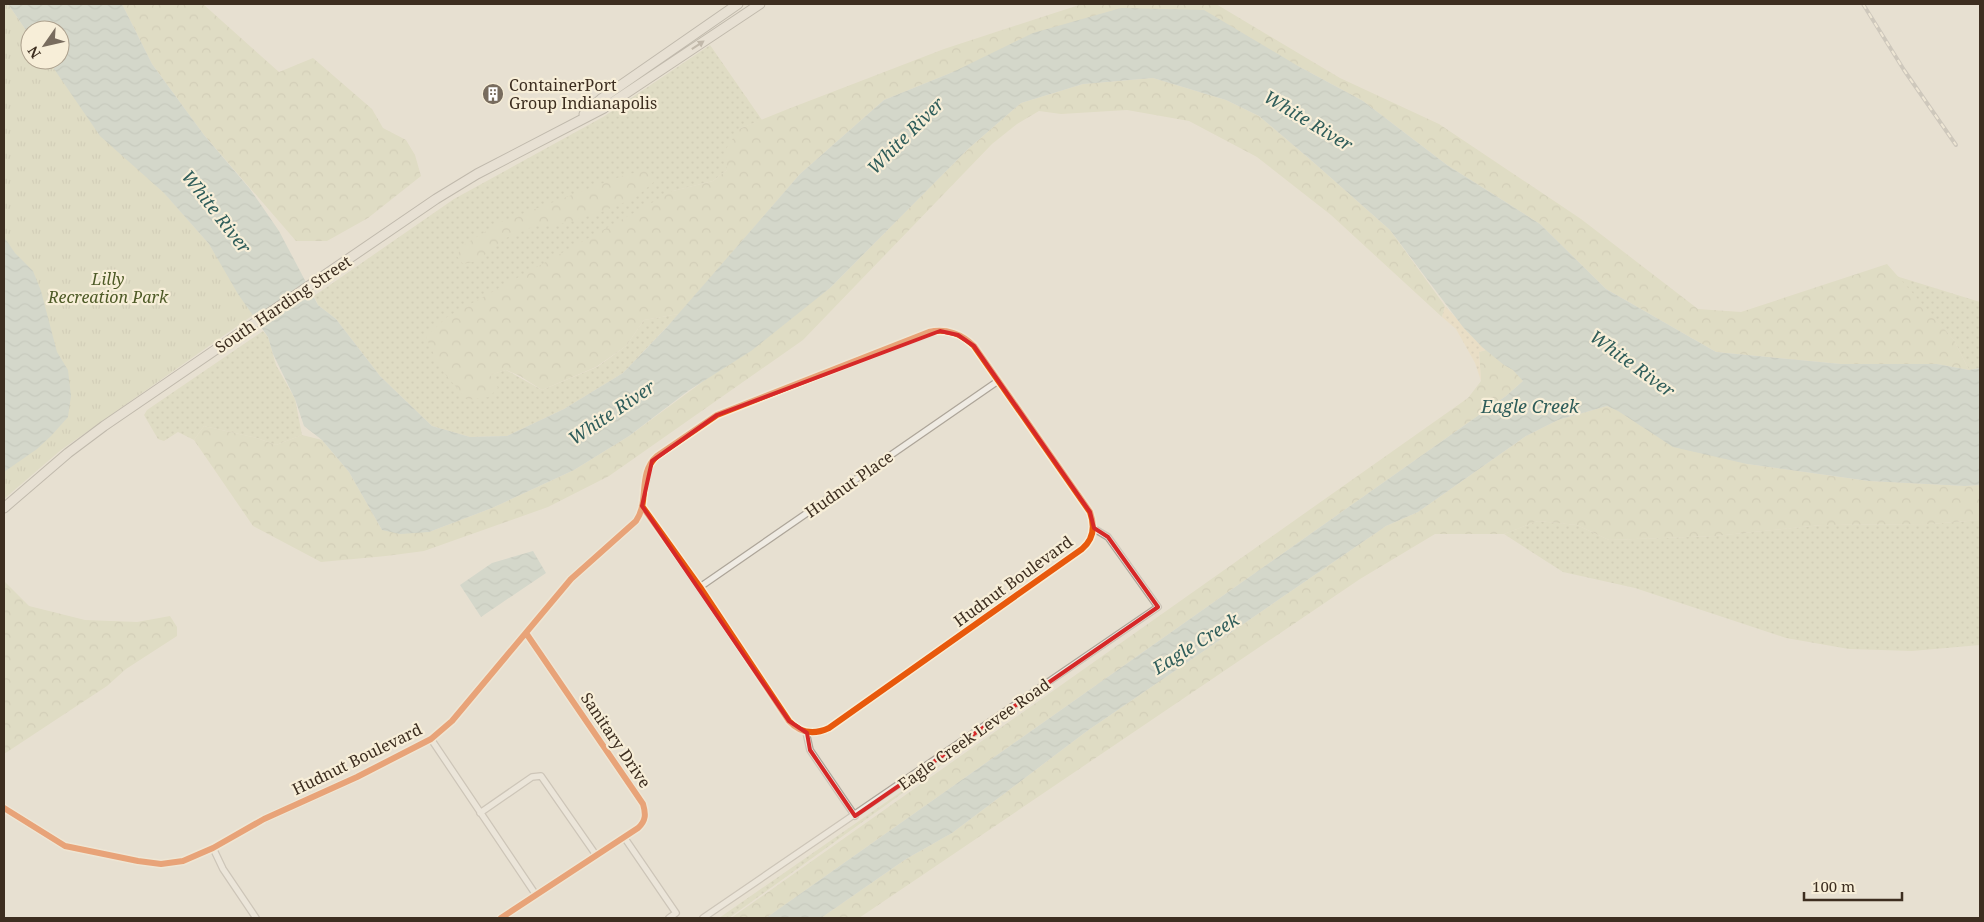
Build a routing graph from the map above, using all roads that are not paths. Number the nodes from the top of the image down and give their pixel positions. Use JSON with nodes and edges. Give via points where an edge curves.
{"nodes":[{"id":1,"x":738,"y":4,"type":"edge"},
{"id":2,"x":760,"y":4,"type":"edge"},
{"id":3,"x":576,"y":121,"type":"junction"},
{"id":4,"x":998,"y":381,"type":"junction"},
{"id":5,"x":642,"y":506,"type":"junction"},
{"id":6,"x":4,"y":508,"type":"edge"},
{"id":7,"x":1093,"y":528,"type":"junction"},
{"id":8,"x":700,"y":587,"type":"junction"},
{"id":9,"x":526,"y":633,"type":"junction"},
{"id":10,"x":806,"y":732,"type":"junction"},
{"id":11,"x":431,"y":739,"type":"junction"},
{"id":12,"x":4,"y":808,"type":"edge"},
{"id":13,"x":480,"y":813,"type":"junction"},
{"id":14,"x":855,"y":816,"type":"junction"},
{"id":15,"x":624,"y":837,"type":"junction"},
{"id":16,"x":213,"y":848,"type":"junction"},
{"id":17,"x":596,"y":855,"type":"junction"},
{"id":18,"x":536,"y":895,"type":"junction"},
{"id":19,"x":256,"y":918,"type":"edge"},
{"id":20,"x":501,"y":918,"type":"edge"},
{"id":21,"x":669,"y":918,"type":"edge"},
{"id":22,"x":703,"y":918,"type":"edge"}],
"edges":[{"from":1,"to":3,"type":"main road","via":[[601,99]]},
{"from":3,"to":2,"type":"main road","one_way":true,"via":[[612,102]]},
{"from":3,"to":6,"type":"main road","name":"South Harding Street","via":[[456,186],[412,214],[93,433]]},
{"from":4,"to":5,"type":"street","name":"Hudnut Boulevard","via":[[967,340],[948,332],[929,332],[705,422],[652,461],[645,479]]},
{"from":4,"to":7,"type":"street","name":"Hudnut Boulevard","via":[[1090,512]]},
{"from":4,"to":8,"type":"street","name":"Hudnut Place"},
{"from":5,"to":8,"type":"street"},
{"from":5,"to":9,"type":"street","name":"Hudnut Boulevard","via":[[636,521],[576,573]]},
{"from":7,"to":10,"type":"street","name":"Hudnut Boulevard","via":[[1088,542],[1074,554],[829,728]]},
{"from":7,"to":14,"type":"street","name":"Eagle Creek Levee Road","via":[[1108,537],[1158,607]]},
{"from":8,"to":10,"type":"street","via":[[789,721]]},
{"from":9,"to":11,"type":"street","name":"Hudnut Boulevard","via":[[452,721]]},
{"from":9,"to":15,"type":"street","name":"Sanitary Drive","via":[[643,804],[643,821]]},
{"from":10,"to":14,"type":"street","via":[[810,750]]},
{"from":11,"to":13,"type":"street"},
{"from":11,"to":16,"type":"street","name":"Hudnut Boulevard","via":[[340,786],[264,819]]},
{"from":12,"to":16,"type":"street","name":"Hudnut Boulevard","via":[[65,846],[138,861],[161,864],[183,861]]},
{"from":13,"to":17,"type":"street","via":[[533,776],[541,776]]},
{"from":13,"to":18,"type":"street"},
{"from":14,"to":22,"type":"street","name":"Eagle Creek Levee Road"},
{"from":15,"to":17,"type":"street","name":"Sanitary Drive"},
{"from":15,"to":21,"type":"street","via":[[676,913]]},
{"from":16,"to":19,"type":"street"},
{"from":17,"to":18,"type":"street","name":"Sanitary Drive"},
{"from":18,"to":20,"type":"street","name":"Sanitary Drive"}]}
